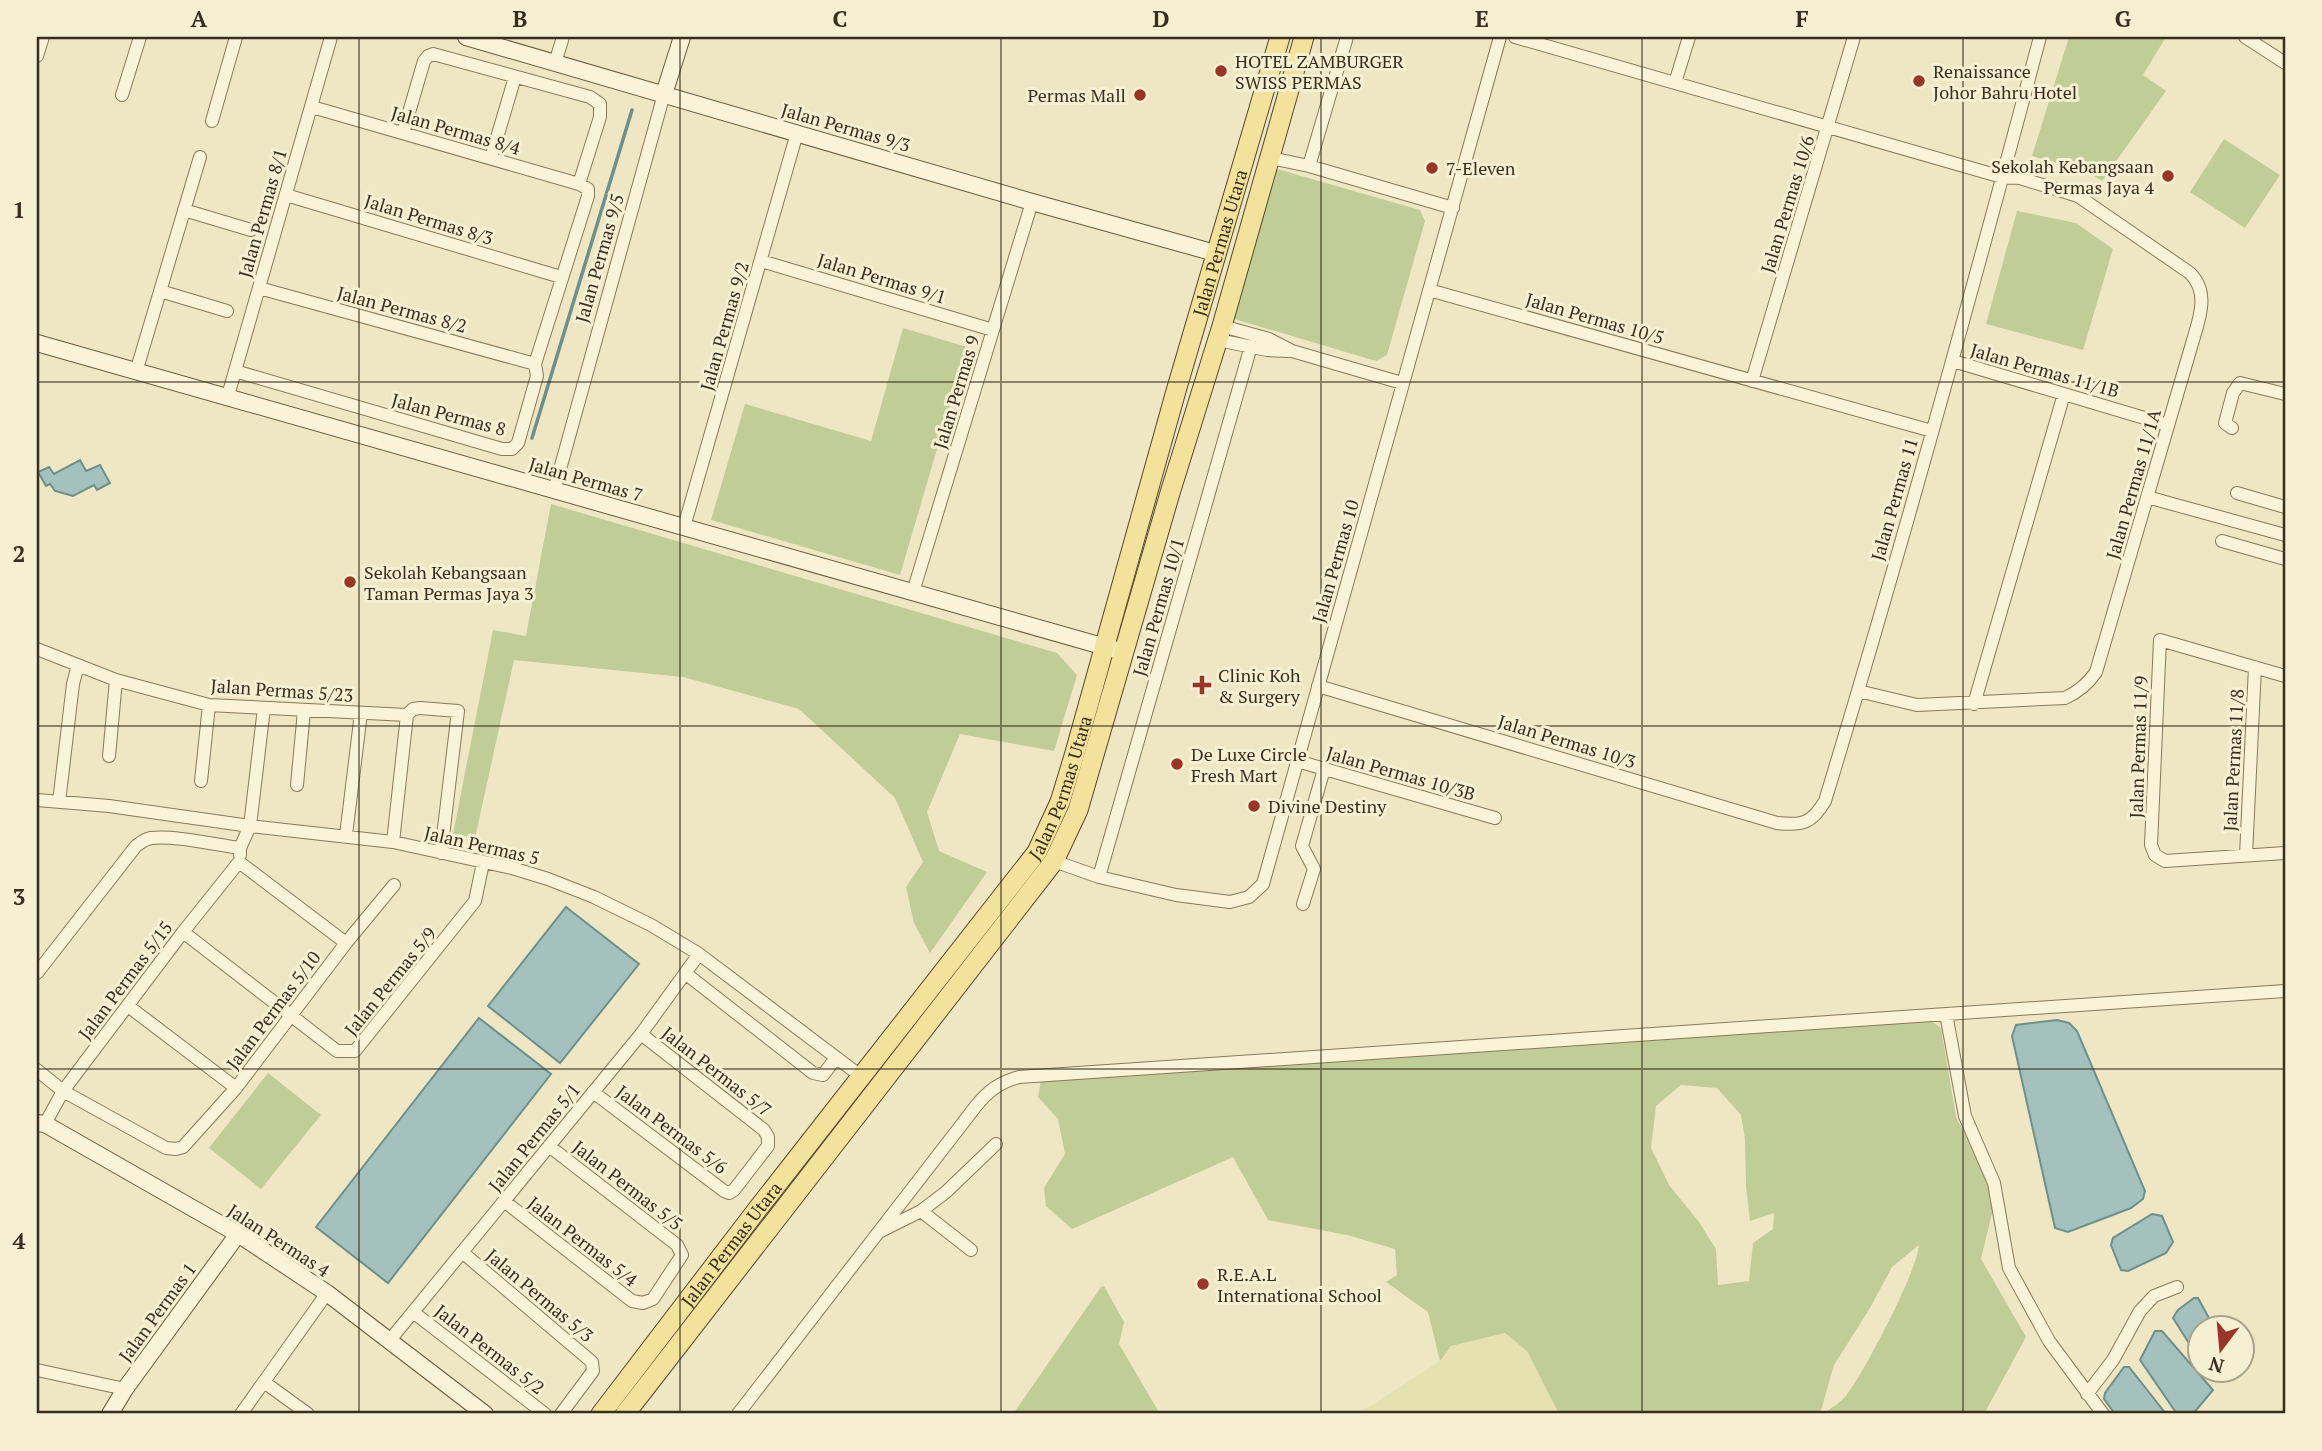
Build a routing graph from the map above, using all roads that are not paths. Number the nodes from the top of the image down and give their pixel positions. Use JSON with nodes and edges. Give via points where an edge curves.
{"nodes":[{"id":1,"x":139,"y":37,"type":"edge"},
{"id":2,"x":236,"y":37,"type":"edge"},
{"id":3,"x":331,"y":37,"type":"edge"},
{"id":4,"x":466,"y":37,"type":"edge"},
{"id":5,"x":563,"y":37,"type":"edge"},
{"id":6,"x":681,"y":37,"type":"edge"},
{"id":7,"x":1280,"y":37,"type":"edge"},
{"id":8,"x":1304,"y":37,"type":"edge"},
{"id":9,"x":1347,"y":37,"type":"edge"},
{"id":10,"x":1500,"y":37,"type":"edge"},
{"id":11,"x":1514,"y":37,"type":"edge"},
{"id":12,"x":1689,"y":37,"type":"edge"},
{"id":13,"x":1854,"y":37,"type":"edge"},
{"id":14,"x":2040,"y":37,"type":"edge"},
{"id":15,"x":2245,"y":37,"type":"edge"},
{"id":16,"x":555,"y":62,"type":"junction"},
{"id":17,"x":2285,"y":63,"type":"edge"},
{"id":18,"x":515,"y":77,"type":"junction"},
{"id":19,"x":1675,"y":83,"type":"junction"},
{"id":20,"x":664,"y":94,"type":"junction"},
{"id":21,"x":122,"y":95,"type":"dead end"},
{"id":22,"x":312,"y":107,"type":"junction"},
{"id":23,"x":212,"y":121,"type":"dead end"},
{"id":24,"x":1828,"y":127,"type":"junction"},
{"id":25,"x":403,"y":133,"type":"junction"},
{"id":26,"x":797,"y":134,"type":"junction"},
{"id":27,"x":200,"y":157,"type":"dead end"},
{"id":28,"x":491,"y":158,"type":"junction"},
{"id":29,"x":1270,"y":158,"type":"junction"},
{"id":30,"x":1309,"y":166,"type":"junction"},
{"id":31,"x":2002,"y":177,"type":"junction"},
{"id":32,"x":584,"y":187,"type":"junction"},
{"id":33,"x":286,"y":195,"type":"junction"},
{"id":34,"x":1032,"y":202,"type":"junction"},
{"id":35,"x":1453,"y":208,"type":"junction"},
{"id":36,"x":184,"y":210,"type":"junction"},
{"id":37,"x":251,"y":229,"type":"dead end"},
{"id":38,"x":1215,"y":253,"type":"junction"},
{"id":39,"x":761,"y":261,"type":"junction"},
{"id":40,"x":561,"y":277,"type":"junction"},
{"id":41,"x":259,"y":288,"type":"junction"},
{"id":42,"x":1429,"y":290,"type":"junction"},
{"id":43,"x":160,"y":291,"type":"junction"},
{"id":44,"x":227,"y":311,"type":"dead end"},
{"id":45,"x":993,"y":330,"type":"junction"},
{"id":46,"x":1220,"y":333,"type":"junction"},
{"id":47,"x":37,"y":343,"type":"edge"},
{"id":48,"x":1251,"y":346,"type":"junction"},
{"id":49,"x":1292,"y":351,"type":"junction"},
{"id":50,"x":1952,"y":361,"type":"junction"},
{"id":51,"x":535,"y":364,"type":"junction"},
{"id":52,"x":235,"y":371,"type":"junction"},
{"id":53,"x":136,"y":372,"type":"junction"},
{"id":54,"x":1752,"y":381,"type":"junction"},
{"id":55,"x":1402,"y":383,"type":"junction"},
{"id":56,"x":2064,"y":394,"type":"junction"},
{"id":57,"x":2285,"y":394,"type":"edge"},
{"id":58,"x":227,"y":399,"type":"junction"},
{"id":59,"x":2168,"y":425,"type":"junction"},
{"id":60,"x":2232,"y":428,"type":"dead end"},
{"id":61,"x":1932,"y":431,"type":"junction"},
{"id":62,"x":1149,"y":489,"type":"junction"},
{"id":63,"x":554,"y":491,"type":"junction"},
{"id":64,"x":1170,"y":493,"type":"junction"},
{"id":65,"x":2237,"y":493,"type":"dead end"},
{"id":66,"x":2147,"y":497,"type":"junction"},
{"id":67,"x":2285,"y":507,"type":"edge"},
{"id":68,"x":684,"y":527,"type":"junction"},
{"id":69,"x":2285,"y":535,"type":"edge"},
{"id":70,"x":2222,"y":541,"type":"dead end"},
{"id":71,"x":2285,"y":559,"type":"edge"},
{"id":72,"x":913,"y":593,"type":"junction"},
{"id":73,"x":1105,"y":647,"type":"junction"},
{"id":74,"x":37,"y":649,"type":"edge"},
{"id":75,"x":1125,"y":653,"type":"junction"},
{"id":76,"x":78,"y":665,"type":"junction"},
{"id":77,"x":1865,"y":666,"type":"junction"},
{"id":78,"x":2255,"y":667,"type":"junction"},
{"id":79,"x":2285,"y":676,"type":"edge"},
{"id":80,"x":116,"y":680,"type":"junction"},
{"id":81,"x":1318,"y":686,"type":"junction"},
{"id":82,"x":1858,"y":691,"type":"junction"},
{"id":83,"x":1881,"y":698,"type":"junction"},
{"id":84,"x":1974,"y":704,"type":"junction"},
{"id":85,"x":209,"y":705,"type":"junction"},
{"id":86,"x":264,"y":708,"type":"junction"},
{"id":87,"x":304,"y":711,"type":"junction"},
{"id":88,"x":361,"y":713,"type":"junction"},
{"id":89,"x":407,"y":715,"type":"junction"},
{"id":90,"x":1851,"y":715,"type":"junction"},
{"id":91,"x":109,"y":756,"type":"dead end"},
{"id":92,"x":1297,"y":761,"type":"junction"},
{"id":93,"x":1324,"y":769,"type":"junction"},
{"id":94,"x":201,"y":780,"type":"dead end"},
{"id":95,"x":297,"y":785,"type":"dead end"},
{"id":96,"x":37,"y":800,"type":"edge"},
{"id":97,"x":59,"y":802,"type":"junction"},
{"id":98,"x":1495,"y":818,"type":"dead end"},
{"id":99,"x":1805,"y":822,"type":"joint"},
{"id":100,"x":250,"y":826,"type":"junction"},
{"id":101,"x":346,"y":835,"type":"junction"},
{"id":102,"x":393,"y":842,"type":"junction"},
{"id":103,"x":240,"y":848,"type":"junction"},
{"id":104,"x":441,"y":853,"type":"junction"},
{"id":105,"x":2285,"y":853,"type":"edge"},
{"id":106,"x":2246,"y":855,"type":"junction"},
{"id":107,"x":1054,"y":861,"type":"junction"},
{"id":108,"x":239,"y":862,"type":"junction"},
{"id":109,"x":483,"y":863,"type":"junction"},
{"id":110,"x":1099,"y":877,"type":"junction"},
{"id":111,"x":394,"y":885,"type":"dead end"},
{"id":112,"x":1303,"y":904,"type":"dead end"},
{"id":113,"x":183,"y":932,"type":"junction"},
{"id":114,"x":346,"y":943,"type":"junction"},
{"id":115,"x":699,"y":954,"type":"junction"},
{"id":116,"x":37,"y":973,"type":"edge"},
{"id":117,"x":685,"y":973,"type":"junction"},
{"id":118,"x":2285,"y":991,"type":"edge"},
{"id":119,"x":128,"y":1006,"type":"junction"},
{"id":120,"x":1946,"y":1014,"type":"junction"},
{"id":121,"x":290,"y":1016,"type":"junction"},
{"id":122,"x":642,"y":1034,"type":"junction"},
{"id":123,"x":836,"y":1058,"type":"junction"},
{"id":124,"x":37,"y":1070,"type":"edge"},
{"id":125,"x":862,"y":1077,"type":"junction"},
{"id":126,"x":236,"y":1088,"type":"junction"},
{"id":127,"x":63,"y":1091,"type":"junction"},
{"id":128,"x":593,"y":1092,"type":"junction"},
{"id":129,"x":41,"y":1123,"type":"edge"},
{"id":130,"x":996,"y":1144,"type":"dead end"},
{"id":131,"x":549,"y":1146,"type":"junction"},
{"id":132,"x":729,"y":1194,"type":"joint"},
{"id":133,"x":504,"y":1201,"type":"junction"},
{"id":134,"x":921,"y":1211,"type":"junction"},
{"id":135,"x":878,"y":1232,"type":"junction"},
{"id":136,"x":238,"y":1234,"type":"junction"},
{"id":137,"x":971,"y":1250,"type":"dead end"},
{"id":138,"x":463,"y":1252,"type":"junction"},
{"id":139,"x":2177,"y":1287,"type":"dead end"},
{"id":140,"x":327,"y":1293,"type":"junction"},
{"id":141,"x":643,"y":1303,"type":"joint"},
{"id":142,"x":413,"y":1312,"type":"junction"},
{"id":143,"x":390,"y":1340,"type":"junction"},
{"id":144,"x":37,"y":1370,"type":"edge"},
{"id":145,"x":264,"y":1382,"type":"junction"},
{"id":146,"x":125,"y":1389,"type":"junction"},
{"id":147,"x":2087,"y":1394,"type":"junction"},
{"id":148,"x":110,"y":1414,"type":"edge"},
{"id":149,"x":241,"y":1414,"type":"edge"},
{"id":150,"x":308,"y":1414,"type":"edge"},
{"id":151,"x":485,"y":1414,"type":"edge"},
{"id":152,"x":545,"y":1414,"type":"edge"},
{"id":153,"x":561,"y":1414,"type":"edge"},
{"id":154,"x":601,"y":1414,"type":"edge"},
{"id":155,"x":625,"y":1414,"type":"edge"},
{"id":156,"x":738,"y":1414,"type":"edge"},
{"id":157,"x":2103,"y":1414,"type":"edge"}],
"edges":[{"from":1,"to":21,"type":"street"},
{"from":2,"to":23,"type":"street"},
{"from":3,"to":22,"type":"street","name":"Jalan Permas 8/1"},
{"from":4,"to":16,"type":"street","name":"Jalan Permas 9/3"},
{"from":5,"to":16,"type":"street"},
{"from":6,"to":20,"type":"street","name":"Jalan Permas 9/5"},
{"from":7,"to":38,"type":"main road","name":"Jalan Permas Utara"},
{"from":8,"to":29,"type":"main road","name":"Jalan Permas Utara"},
{"from":9,"to":30,"type":"street"},
{"from":10,"to":35,"type":"street","name":"Jalan Permas 10"},
{"from":11,"to":19,"type":"street","name":"Jalan Permas 11/1A"},
{"from":12,"to":19,"type":"street"},
{"from":13,"to":24,"type":"street","name":"Jalan Permas 10/6"},
{"from":14,"to":31,"type":"street","name":"Jalan Permas 11"},
{"from":15,"to":17,"type":"street"},
{"from":16,"to":20,"type":"street","name":"Jalan Permas 9/3"},
{"from":18,"to":25,"type":"street","via":[[440,55],[428,56]]},
{"from":18,"to":28,"type":"street"},
{"from":18,"to":32,"type":"street","name":"Jalan Permas 8","via":[[590,97],[600,104]]},
{"from":19,"to":24,"type":"street","name":"Jalan Permas 11/1A"},
{"from":20,"to":26,"type":"street","name":"Jalan Permas 9/3"},
{"from":20,"to":63,"type":"street","name":"Jalan Permas 9/5"},
{"from":22,"to":25,"type":"street","name":"Jalan Permas 8/4"},
{"from":22,"to":33,"type":"street","name":"Jalan Permas 8/1"},
{"from":24,"to":31,"type":"street","name":"Jalan Permas 11/1A"},
{"from":24,"to":54,"type":"street","name":"Jalan Permas 10/6"},
{"from":25,"to":28,"type":"street","name":"Jalan Permas 8/4"},
{"from":26,"to":34,"type":"street","name":"Jalan Permas 9/3"},
{"from":26,"to":39,"type":"street","name":"Jalan Permas 9/2"},
{"from":27,"to":36,"type":"street"},
{"from":28,"to":32,"type":"street","name":"Jalan Permas 8/4"},
{"from":29,"to":30,"type":"street"},
{"from":29,"to":46,"type":"main road","name":"Jalan Permas Utara"},
{"from":30,"to":35,"type":"street"},
{"from":31,"to":50,"type":"street","name":"Jalan Permas 11"},
{"from":31,"to":59,"type":"street","name":"Jalan Permas 11/1A","via":[[2078,196],[2197,280],[2201,309]]},
{"from":32,"to":40,"type":"street","name":"Jalan Permas 8","via":[[589,196]]},
{"from":33,"to":40,"type":"street","name":"Jalan Permas 8/3"},
{"from":33,"to":41,"type":"street","name":"Jalan Permas 8/1"},
{"from":34,"to":38,"type":"street","name":"Jalan Permas 9/3"},
{"from":34,"to":45,"type":"street","name":"Jalan Permas 9"},
{"from":35,"to":42,"type":"street","name":"Jalan Permas 10"},
{"from":36,"to":37,"type":"street"},
{"from":36,"to":43,"type":"street"},
{"from":38,"to":62,"type":"main road","name":"Jalan Permas Utara"},
{"from":39,"to":45,"type":"street","name":"Jalan Permas 9/1"},
{"from":39,"to":68,"type":"street","name":"Jalan Permas 9/2"},
{"from":40,"to":51,"type":"street","name":"Jalan Permas 8"},
{"from":41,"to":51,"type":"street","name":"Jalan Permas 8/2"},
{"from":41,"to":52,"type":"street","name":"Jalan Permas 8/1"},
{"from":42,"to":54,"type":"street","name":"Jalan Permas 10/5"},
{"from":42,"to":55,"type":"street","name":"Jalan Permas 10"},
{"from":43,"to":44,"type":"street"},
{"from":43,"to":53,"type":"street"},
{"from":45,"to":72,"type":"street","name":"Jalan Permas 9"},
{"from":46,"to":48,"type":"street"},
{"from":46,"to":49,"type":"street","via":[[1269,339]]},
{"from":46,"to":64,"type":"main road","name":"Jalan Permas Utara"},
{"from":47,"to":53,"type":"street","name":"Jalan Permas 7"},
{"from":48,"to":49,"type":"street"},
{"from":48,"to":110,"type":"street","name":"Jalan Permas 10/1"},
{"from":49,"to":55,"type":"street"},
{"from":50,"to":56,"type":"street","name":"Jalan Permas 11/1B"},
{"from":50,"to":61,"type":"street","name":"Jalan Permas 11"},
{"from":51,"to":52,"type":"street","name":"Jalan Permas 8","via":[[537,376],[519,443],[512,449]]},
{"from":52,"to":58,"type":"street","name":"Jalan Permas 8/1"},
{"from":53,"to":58,"type":"street","name":"Jalan Permas 7"},
{"from":54,"to":61,"type":"street","name":"Jalan Permas 10/5"},
{"from":55,"to":81,"type":"street","name":"Jalan Permas 10"},
{"from":56,"to":59,"type":"street","name":"Jalan Permas 11/1B"},
{"from":56,"to":84,"type":"street"},
{"from":57,"to":60,"type":"street","via":[[2240,383],[2225,423]]},
{"from":58,"to":63,"type":"street","name":"Jalan Permas 7"},
{"from":59,"to":66,"type":"street","name":"Jalan Permas 11/1A"},
{"from":61,"to":77,"type":"street","name":"Jalan Permas 11"},
{"from":62,"to":64,"type":"main road","via":[[1159,498]]},
{"from":62,"to":73,"type":"main road","name":"Jalan Permas Utara"},
{"from":63,"to":68,"type":"street","name":"Jalan Permas 7"},
{"from":64,"to":75,"type":"main road","name":"Jalan Permas Utara"},
{"from":65,"to":67,"type":"street"},
{"from":66,"to":69,"type":"street"},
{"from":66,"to":84,"type":"street","name":"Jalan Permas 11/1A","via":[[2090,681],[2065,698]]},
{"from":68,"to":72,"type":"street","name":"Jalan Permas 7"},
{"from":70,"to":71,"type":"street"},
{"from":72,"to":73,"type":"street","name":"Jalan Permas 7"},
{"from":73,"to":75,"type":"street","name":"Jalan Permas 7"},
{"from":73,"to":125,"type":"main road","name":"Jalan Permas Utara","via":[[1060,802],[1037,852]]},
{"from":74,"to":76,"type":"street","name":"Jalan Permas 5/23"},
{"from":75,"to":107,"type":"main road","name":"Jalan Permas Utara","via":[[1078,810]]},
{"from":76,"to":80,"type":"street","name":"Jalan Permas 5/23"},
{"from":76,"to":97,"type":"street"},
{"from":77,"to":82,"type":"street","name":"Jalan Permas 11"},
{"from":77,"to":83,"type":"street"},
{"from":78,"to":79,"type":"street"},
{"from":78,"to":106,"type":"street","name":"Jalan Permas 11/8"},
{"from":78,"to":106,"type":"street","name":"Jalan Permas 11/9","via":[[2160,640],[2151,845],[2155,855],[2165,861]]},
{"from":80,"to":85,"type":"street","name":"Jalan Permas 5/23"},
{"from":80,"to":91,"type":"street"},
{"from":81,"to":92,"type":"street","name":"Jalan Permas 10"},
{"from":81,"to":99,"type":"street","name":"Jalan Permas 10/3","via":[[1777,823]]},
{"from":82,"to":83,"type":"street","name":"Jalan Permas 11/1A"},
{"from":82,"to":90,"type":"street","name":"Jalan Permas 11"},
{"from":83,"to":84,"type":"street","name":"Jalan Permas 11/1A","via":[[1917,705]]},
{"from":83,"to":90,"type":"street"},
{"from":85,"to":86,"type":"street","name":"Jalan Permas 5/23"},
{"from":85,"to":94,"type":"street"},
{"from":86,"to":87,"type":"street","name":"Jalan Permas 5/23"},
{"from":86,"to":100,"type":"street"},
{"from":87,"to":88,"type":"street","name":"Jalan Permas 5/23"},
{"from":87,"to":95,"type":"street"},
{"from":88,"to":89,"type":"street","name":"Jalan Permas 5/23"},
{"from":88,"to":101,"type":"street"},
{"from":89,"to":102,"type":"street"},
{"from":89,"to":104,"type":"street","name":"Jalan Permas 5/23","via":[[420,708],[458,711]]},
{"from":90,"to":99,"type":"street","name":"Jalan Permas 11","via":[[1825,801],[1816,816]]},
{"from":92,"to":93,"type":"street","name":"Jalan Permas 10/3B"},
{"from":92,"to":110,"type":"street","name":"Jalan Permas 10","via":[[1263,884],[1249,897],[1230,902],[1176,895]]},
{"from":93,"to":98,"type":"street","name":"Jalan Permas 10/3B"},
{"from":93,"to":112,"type":"street","via":[[1303,846],[1314,869]]},
{"from":96,"to":97,"type":"street","name":"Jalan Permas 5"},
{"from":97,"to":100,"type":"street","name":"Jalan Permas 5"},
{"from":100,"to":101,"type":"street","name":"Jalan Permas 5"},
{"from":100,"to":103,"type":"street"},
{"from":101,"to":102,"type":"street","name":"Jalan Permas 5"},
{"from":102,"to":104,"type":"street","name":"Jalan Permas 5"},
{"from":103,"to":108,"type":"street"},
{"from":103,"to":116,"type":"street","via":[[151,838],[136,846]]},
{"from":104,"to":109,"type":"street","name":"Jalan Permas 5"},
{"from":105,"to":106,"type":"street"},
{"from":107,"to":110,"type":"street","name":"Jalan Permas 10"},
{"from":107,"to":155,"type":"main road","name":"Jalan Permas Utara"},
{"from":108,"to":113,"type":"street","name":"Jalan Permas 5/15"},
{"from":108,"to":114,"type":"street"},
{"from":109,"to":115,"type":"street","name":"Jalan Permas 5","via":[[513,868],[594,897]]},
{"from":109,"to":121,"type":"street","name":"Jalan Permas 5/9","via":[[475,901],[355,1051],[337,1051]]},
{"from":111,"to":114,"type":"street","name":"Jalan Permas 5/10"},
{"from":113,"to":119,"type":"street","name":"Jalan Permas 5/15"},
{"from":113,"to":121,"type":"street"},
{"from":114,"to":121,"type":"street","name":"Jalan Permas 5/10"},
{"from":115,"to":117,"type":"street","name":"Jalan Permas 5/1"},
{"from":115,"to":123,"type":"street","name":"Jalan Permas 5"},
{"from":117,"to":122,"type":"street","name":"Jalan Permas 5/1"},
{"from":117,"to":123,"type":"street","via":[[813,1073],[823,1074]]},
{"from":118,"to":120,"type":"street"},
{"from":119,"to":126,"type":"street"},
{"from":119,"to":127,"type":"street","name":"Jalan Permas 5/15"},
{"from":120,"to":135,"type":"street","via":[[1018,1077],[984,1096]]},
{"from":120,"to":147,"type":"street","via":[[1965,1116],[1994,1183],[2009,1268],[2049,1341]]},
{"from":121,"to":126,"type":"street","name":"Jalan Permas 5/10"},
{"from":122,"to":128,"type":"street","name":"Jalan Permas 5/1"},
{"from":122,"to":132,"type":"street","name":"Jalan Permas 5/7","via":[[768,1137],[768,1146]]},
{"from":123,"to":125,"type":"street","name":"Jalan Permas 5"},
{"from":124,"to":127,"type":"street"},
{"from":125,"to":154,"type":"main road","name":"Jalan Permas Utara"},
{"from":126,"to":127,"type":"street","name":"Jalan Permas 5/10","via":[[176,1150]]},
{"from":127,"to":129,"type":"street","name":"Jalan Permas 5/15"},
{"from":128,"to":131,"type":"street","name":"Jalan Permas 5/1"},
{"from":128,"to":132,"type":"street","name":"Jalan Permas 5/6"},
{"from":129,"to":136,"type":"street","name":"Jalan Permas 4"},
{"from":130,"to":134,"type":"street"},
{"from":131,"to":133,"type":"street","name":"Jalan Permas 5/1"},
{"from":131,"to":141,"type":"street","name":"Jalan Permas 5/5","via":[[677,1245],[682,1255],[653,1299]]},
{"from":133,"to":138,"type":"street","name":"Jalan Permas 5/1"},
{"from":133,"to":141,"type":"street","name":"Jalan Permas 5/4","via":[[632,1301]]},
{"from":134,"to":135,"type":"street"},
{"from":134,"to":137,"type":"street"},
{"from":135,"to":156,"type":"street"},
{"from":136,"to":140,"type":"street","name":"Jalan Permas 4"},
{"from":136,"to":146,"type":"street","name":"Jalan Permas 1"},
{"from":138,"to":142,"type":"street","name":"Jalan Permas 5/1"},
{"from":138,"to":153,"type":"street","name":"Jalan Permas 5/3","via":[[592,1362],[594,1367]]},
{"from":139,"to":147,"type":"street","via":[[2154,1296],[2140,1311],[2113,1360]]},
{"from":140,"to":143,"type":"street","name":"Jalan Permas 4"},
{"from":140,"to":145,"type":"street"},
{"from":142,"to":143,"type":"street","name":"Jalan Permas 5/1"},
{"from":142,"to":152,"type":"street","name":"Jalan Permas 5/2"},
{"from":143,"to":151,"type":"street","name":"Jalan Permas 4"},
{"from":144,"to":146,"type":"street"},
{"from":145,"to":149,"type":"street"},
{"from":145,"to":150,"type":"street"},
{"from":146,"to":148,"type":"street","name":"Jalan Permas 1"},
{"from":147,"to":157,"type":"street"}]}
